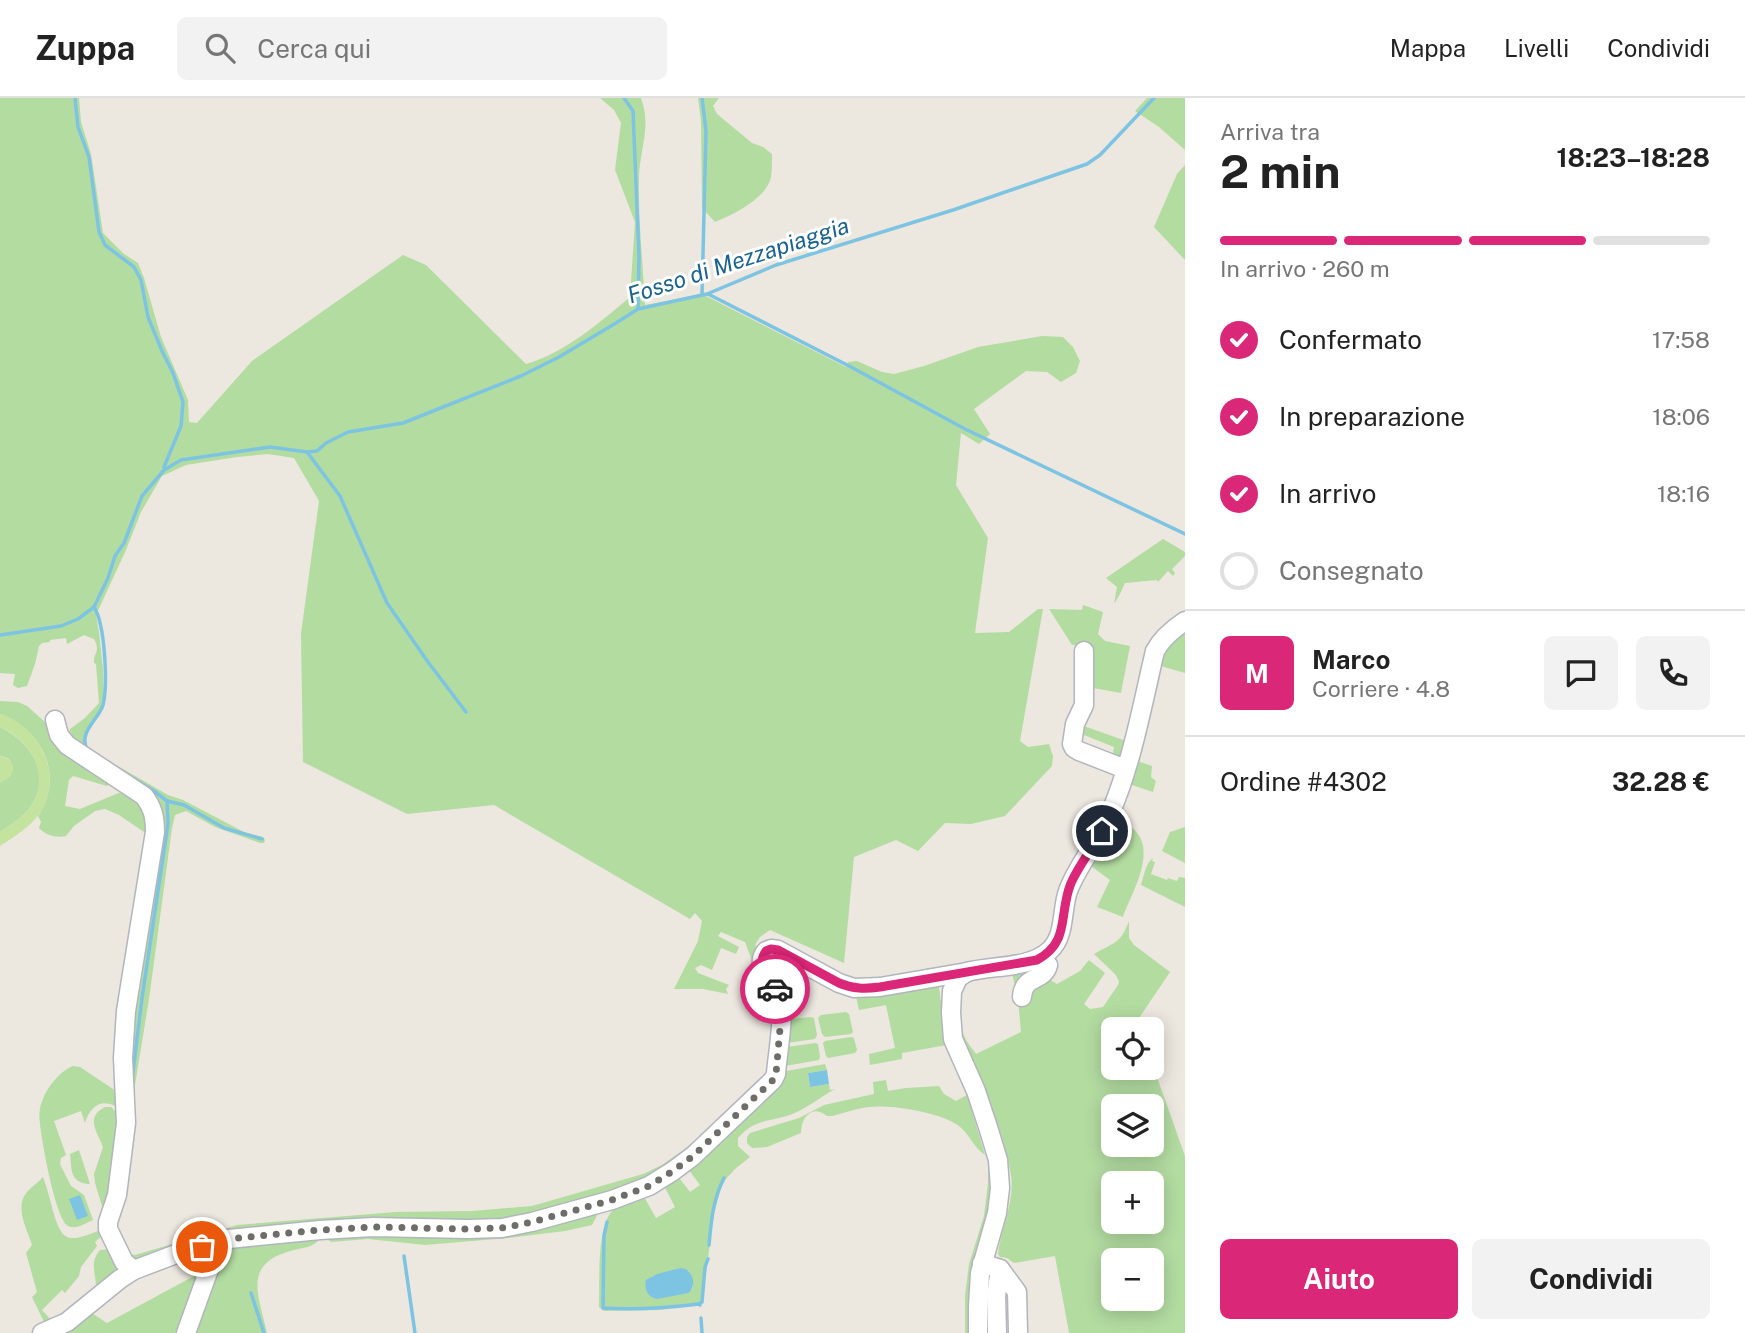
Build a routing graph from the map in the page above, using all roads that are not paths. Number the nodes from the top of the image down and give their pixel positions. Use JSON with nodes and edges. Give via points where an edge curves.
{"nodes":[{"id":1,"x":1185,"y":621,"type":"edge"},
{"id":2,"x":1084,"y":651,"type":"dead end"},
{"id":3,"x":55,"y":720,"type":"dead end"},
{"id":4,"x":1125,"y":769,"type":"junction"},
{"id":5,"x":1048,"y":965,"type":"dead end"},
{"id":6,"x":967,"y":972,"type":"junction"},
{"id":7,"x":1021,"y":997,"type":"dead end"},
{"id":8,"x":219,"y":1242,"type":"junction"},
{"id":9,"x":982,"y":1264,"type":"junction"},
{"id":10,"x":1000,"y":1269,"type":"junction"},
{"id":11,"x":134,"y":1270,"type":"junction"},
{"id":12,"x":1018,"y":1331,"type":"dead end"},
{"id":13,"x":42,"y":1333,"type":"edge"},
{"id":14,"x":186,"y":1333,"type":"edge"},
{"id":15,"x":978,"y":1333,"type":"edge"},
{"id":16,"x":997,"y":1333,"type":"edge"}],
"edges":[{"from":1,"to":4,"type":"street","via":[[1167,634],[1155,651]]},
{"from":2,"to":4,"type":"street","via":[[1084,705],[1072,744]]},
{"from":3,"to":11,"type":"street","via":[[67,745],[144,796],[155,817],[126,1011],[126,1123],[117,1195],[108,1222],[124,1262]]},
{"from":4,"to":6,"type":"street","via":[[1102,831],[1069,890],[1056,944],[1037,960]]},
{"from":5,"to":7,"type":"street","via":[[1042,975],[1026,984]]},
{"from":6,"to":8,"type":"street","via":[[855,988],[778,950],[766,951],[762,967],[782,1006],[773,1080],[673,1171],[612,1200],[502,1228],[380,1227],[322,1238]]},
{"from":6,"to":9,"type":"street","via":[[952,991],[953,1039],[985,1117],[998,1160],[1000,1188]]},
{"from":8,"to":11,"type":"street"},
{"from":8,"to":14,"type":"street"},
{"from":9,"to":10,"type":"street"},
{"from":9,"to":15,"type":"street"},
{"from":10,"to":12,"type":"street","via":[[1017,1292]]},
{"from":10,"to":16,"type":"street"},
{"from":11,"to":13,"type":"street","via":[[66,1322]]}]}
